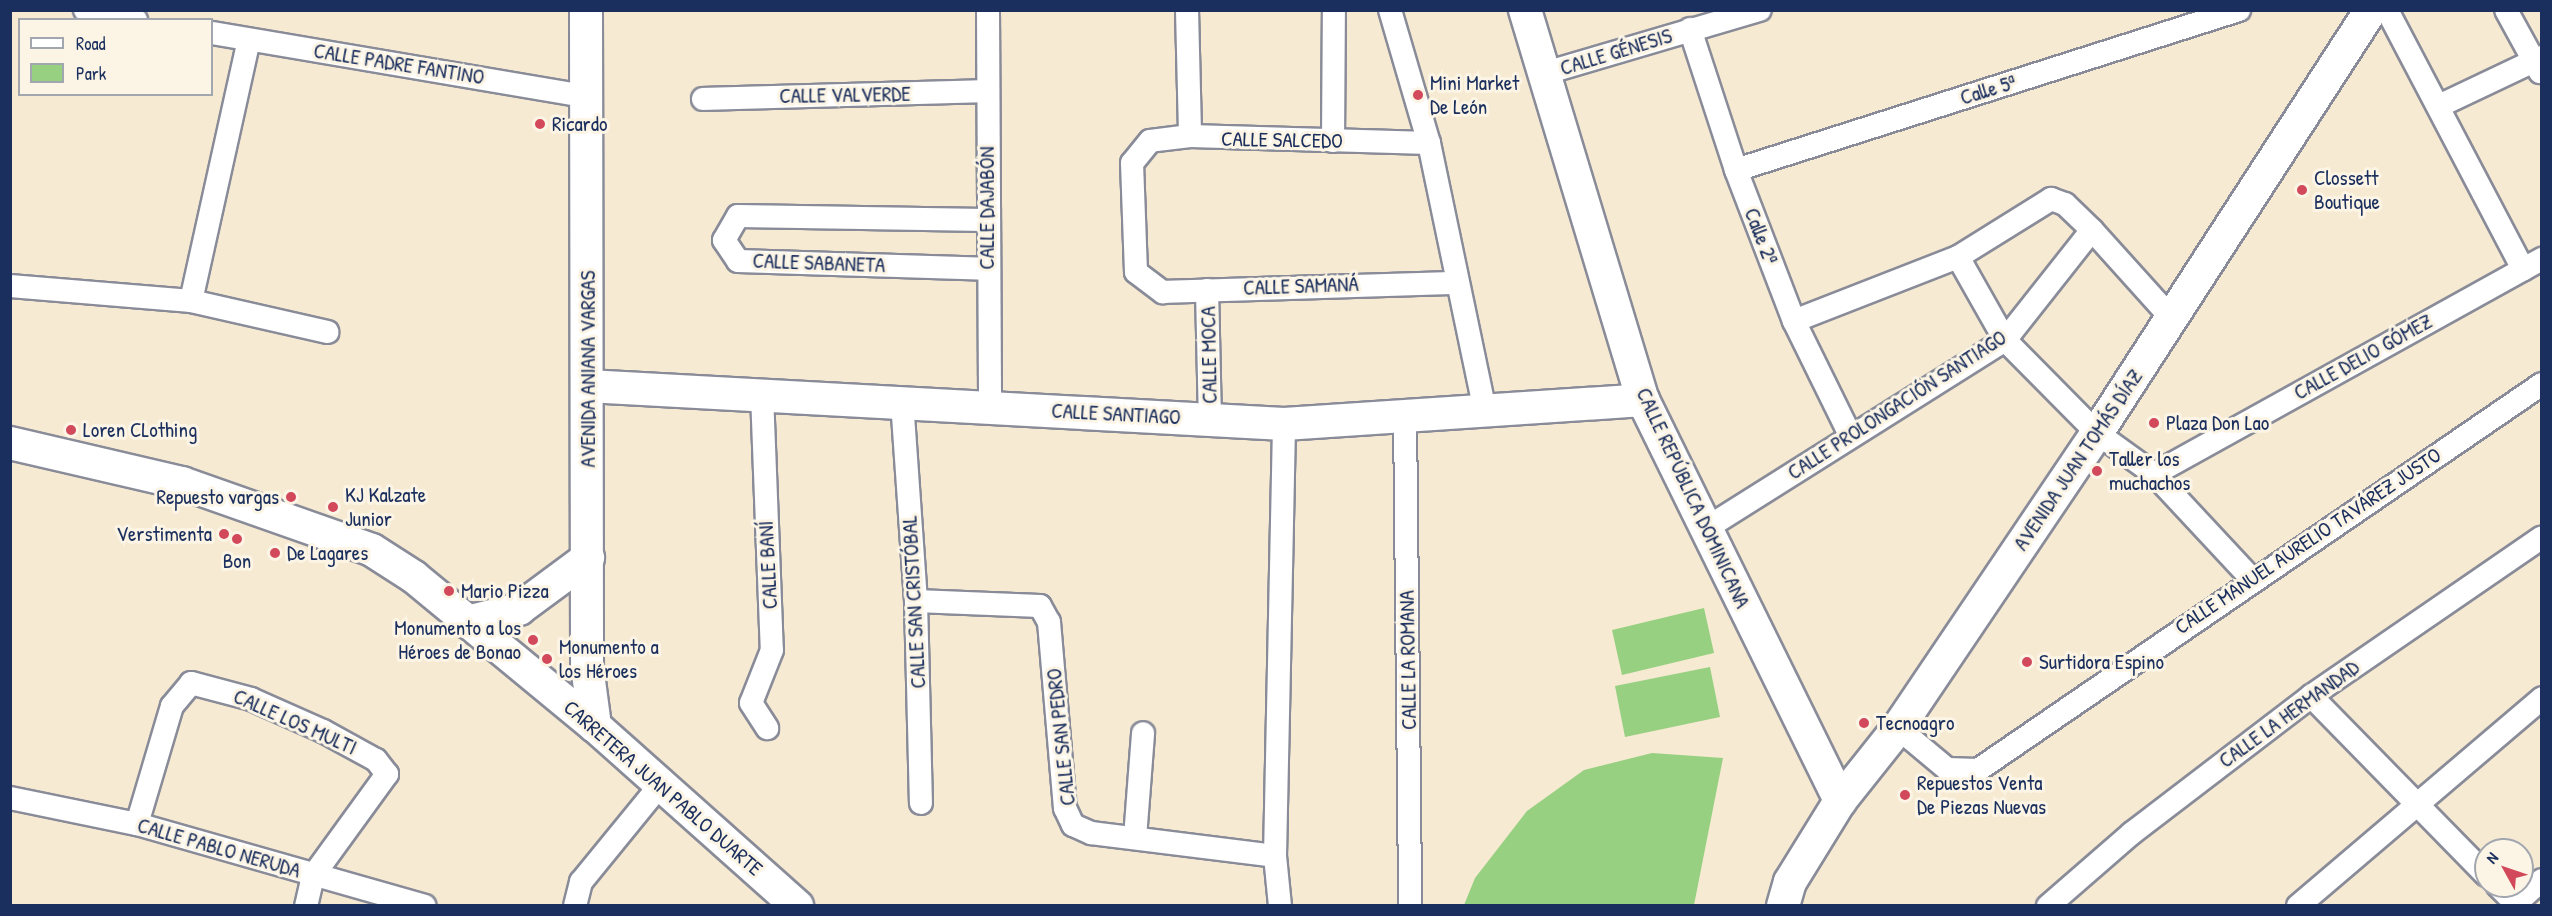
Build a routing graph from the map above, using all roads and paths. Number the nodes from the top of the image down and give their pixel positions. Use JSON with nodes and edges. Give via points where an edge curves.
{"nodes":[{"id":1,"x":85,"y":10,"type":"edge"},
{"id":2,"x":586,"y":10,"type":"edge"},
{"id":3,"x":988,"y":10,"type":"edge"},
{"id":4,"x":1187,"y":10,"type":"edge"},
{"id":5,"x":1334,"y":10,"type":"edge"},
{"id":6,"x":1390,"y":10,"type":"edge"},
{"id":7,"x":1525,"y":10,"type":"edge"},
{"id":8,"x":1760,"y":10,"type":"edge"},
{"id":9,"x":2240,"y":10,"type":"edge"},
{"id":10,"x":2371,"y":10,"type":"edge"},
{"id":11,"x":2387,"y":10,"type":"edge"},
{"id":12,"x":2506,"y":10,"type":"edge"},
{"id":13,"x":126,"y":18,"type":"edge"},
{"id":14,"x":1690,"y":29,"type":"junction"},
{"id":15,"x":213,"y":33,"type":"edge"},
{"id":16,"x":249,"y":40,"type":"junction"},
{"id":17,"x":2539,"y":64,"type":"edge"},
{"id":18,"x":1542,"y":74,"type":"junction"},
{"id":19,"x":988,"y":91,"type":"junction"},
{"id":20,"x":586,"y":96,"type":"junction"},
{"id":21,"x":703,"y":99,"type":"dead end"},
{"id":22,"x":2441,"y":105,"type":"junction"},
{"id":23,"x":1190,"y":136,"type":"junction"},
{"id":24,"x":1333,"y":141,"type":"junction"},
{"id":25,"x":1429,"y":143,"type":"junction"},
{"id":26,"x":1736,"y":170,"type":"junction"},
{"id":27,"x":986,"y":220,"type":"junction"},
{"id":28,"x":2092,"y":230,"type":"junction"},
{"id":29,"x":1958,"y":257,"type":"junction"},
{"id":30,"x":2532,"y":264,"type":"edge"},
{"id":31,"x":986,"y":268,"type":"junction"},
{"id":32,"x":1457,"y":283,"type":"junction"},
{"id":33,"x":1147,"y":285,"type":"joint"},
{"id":34,"x":10,"y":286,"type":"edge"},
{"id":35,"x":1207,"y":290,"type":"junction"},
{"id":36,"x":191,"y":301,"type":"junction"},
{"id":37,"x":2172,"y":319,"type":"junction"},
{"id":38,"x":1794,"y":321,"type":"junction"},
{"id":39,"x":328,"y":332,"type":"dead end"},
{"id":40,"x":2005,"y":340,"type":"junction"},
{"id":41,"x":2541,"y":384,"type":"edge"},
{"id":42,"x":588,"y":386,"type":"junction"},
{"id":43,"x":762,"y":394,"type":"junction"},
{"id":44,"x":902,"y":400,"type":"junction"},
{"id":45,"x":1643,"y":400,"type":"junction"},
{"id":46,"x":990,"y":406,"type":"junction"},
{"id":47,"x":1484,"y":407,"type":"junction"},
{"id":48,"x":1405,"y":413,"type":"junction"},
{"id":49,"x":1210,"y":419,"type":"junction"},
{"id":50,"x":1284,"y":424,"type":"junction"},
{"id":51,"x":2097,"y":433,"type":"junction"},
{"id":52,"x":1850,"y":435,"type":"junction"},
{"id":53,"x":10,"y":443,"type":"edge"},
{"id":54,"x":2154,"y":474,"type":"junction"},
{"id":55,"x":1705,"y":529,"type":"junction"},
{"id":56,"x":2541,"y":537,"type":"edge"},
{"id":57,"x":588,"y":558,"type":"junction"},
{"id":58,"x":2251,"y":578,"type":"junction"},
{"id":59,"x":916,"y":602,"type":"junction"},
{"id":60,"x":467,"y":622,"type":"junction"},
{"id":61,"x":2310,"y":696,"type":"junction"},
{"id":62,"x":2541,"y":698,"type":"edge"},
{"id":63,"x":595,"y":726,"type":"junction"},
{"id":64,"x":767,"y":728,"type":"dead end"},
{"id":65,"x":1898,"y":728,"type":"junction"},
{"id":66,"x":1143,"y":733,"type":"dead end"},
{"id":67,"x":661,"y":784,"type":"junction"},
{"id":68,"x":10,"y":798,"type":"edge"},
{"id":69,"x":1840,"y":801,"type":"junction"},
{"id":70,"x":921,"y":803,"type":"dead end"},
{"id":71,"x":2413,"y":806,"type":"junction"},
{"id":72,"x":137,"y":824,"type":"junction"},
{"id":73,"x":1136,"y":838,"type":"junction"},
{"id":74,"x":1275,"y":856,"type":"junction"},
{"id":75,"x":2474,"y":864,"type":"edge"},
{"id":76,"x":313,"y":876,"type":"junction"},
{"id":77,"x":2541,"y":880,"type":"edge"},
{"id":78,"x":2516,"y":905,"type":"edge"},
{"id":79,"x":306,"y":906,"type":"edge"},
{"id":80,"x":425,"y":906,"type":"edge"},
{"id":81,"x":576,"y":906,"type":"edge"},
{"id":82,"x":797,"y":906,"type":"edge"},
{"id":83,"x":1280,"y":906,"type":"edge"},
{"id":84,"x":1410,"y":906,"type":"edge"},
{"id":85,"x":1784,"y":906,"type":"edge"},
{"id":86,"x":2048,"y":906,"type":"edge"},
{"id":87,"x":2298,"y":906,"type":"edge"}],
"edges":[{"from":1,"to":13,"type":"street"},
{"from":2,"to":20,"type":"street","name":"AVENIDA ANIANA VARGAS"},
{"from":3,"to":19,"type":"street","name":"CALLE DAJABÓN"},
{"from":4,"to":23,"type":"street"},
{"from":5,"to":24,"type":"street"},
{"from":6,"to":25,"type":"street"},
{"from":7,"to":18,"type":"street","name":"CALLE REPÚBLICA DOMINICANA"},
{"from":8,"to":14,"type":"street","name":"CALLE GÉNESIS"},
{"from":9,"to":26,"type":"street","name":"Calle 5ª"},
{"from":10,"to":37,"type":"street","name":"AVENIDA JUAN TOMÁS DÍAZ"},
{"from":11,"to":22,"type":"street"},
{"from":12,"to":17,"type":"street"},
{"from":14,"to":18,"type":"street","name":"CALLE GÉNESIS"},
{"from":14,"to":26,"type":"street","name":"Calle 2ª"},
{"from":15,"to":16,"type":"street","name":"CALLE PADRE FANTINO"},
{"from":16,"to":20,"type":"street","name":"CALLE PADRE FANTINO"},
{"from":16,"to":36,"type":"street"},
{"from":17,"to":22,"type":"street"},
{"from":18,"to":45,"type":"street","name":"CALLE REPÚBLICA DOMINICANA"},
{"from":19,"to":21,"type":"street","name":"CALLE VALVERDE"},
{"from":19,"to":27,"type":"street","name":"CALLE DAJABÓN"},
{"from":20,"to":42,"type":"street","name":"AVENIDA ANIANA VARGAS"},
{"from":22,"to":30,"type":"street"},
{"from":23,"to":24,"type":"street","name":"CALLE SALCEDO"},
{"from":23,"to":33,"type":"street","name":"CALLE SALCEDO","via":[[1149,141],[1139,149],[1132,163],[1137,272]]},
{"from":24,"to":25,"type":"street","name":"CALLE SALCEDO"},
{"from":25,"to":32,"type":"street"},
{"from":26,"to":38,"type":"street","name":"Calle 2ª"},
{"from":27,"to":31,"type":"street","name":"CALLE DAJABÓN"},
{"from":27,"to":31,"type":"street","name":"CALLE SABANETA","via":[[738,216],[724,240],[738,261]]},
{"from":28,"to":29,"type":"street","via":[[2051,199]]},
{"from":28,"to":37,"type":"street"},
{"from":28,"to":40,"type":"street","name":"CALLE PROLONGACIÓN SANTIAGO"},
{"from":29,"to":38,"type":"street"},
{"from":29,"to":40,"type":"street"},
{"from":30,"to":54,"type":"street","name":"CALLE DELIO GÓMEZ"},
{"from":31,"to":46,"type":"street","name":"CALLE DAJABÓN"},
{"from":32,"to":35,"type":"street","name":"CALLE SAMANÁ"},
{"from":32,"to":47,"type":"street"},
{"from":33,"to":35,"type":"street","name":"CALLE SAMANÁ","via":[[1163,292]]},
{"from":34,"to":36,"type":"street"},
{"from":35,"to":49,"type":"street","name":"CALLE MOCA"},
{"from":36,"to":39,"type":"street"},
{"from":37,"to":51,"type":"street","name":"AVENIDA JUAN TOMÁS DÍAZ"},
{"from":38,"to":52,"type":"street","name":"Calle 2ª"},
{"from":40,"to":51,"type":"street"},
{"from":40,"to":52,"type":"street","name":"CALLE PROLONGACIÓN SANTIAGO"},
{"from":41,"to":58,"type":"street","name":"CALLE MANUEL AURELIO TAVÁREZ JUSTO"},
{"from":42,"to":43,"type":"street","name":"CALLE SANTIAGO"},
{"from":42,"to":57,"type":"street","name":"AVENIDA ANIANA VARGAS"},
{"from":43,"to":44,"type":"street","name":"CALLE SANTIAGO"},
{"from":43,"to":64,"type":"street","name":"CALLE BANÍ","via":[[772,650],[751,704]]},
{"from":44,"to":46,"type":"street","name":"CALLE SANTIAGO"},
{"from":44,"to":59,"type":"street","name":"CALLE SAN CRISTÓBAL"},
{"from":45,"to":47,"type":"street","name":"CALLE SANTIAGO"},
{"from":45,"to":55,"type":"street","name":"CALLE REPÚBLICA DOMINICANA"},
{"from":46,"to":49,"type":"street","name":"CALLE SANTIAGO"},
{"from":47,"to":48,"type":"street","name":"CALLE SANTIAGO"},
{"from":48,"to":50,"type":"street","name":"CALLE SANTIAGO"},
{"from":48,"to":84,"type":"street","name":"CALLE LA ROMANA"},
{"from":49,"to":50,"type":"street","name":"CALLE SANTIAGO"},
{"from":50,"to":74,"type":"street"},
{"from":51,"to":54,"type":"street"},
{"from":51,"to":65,"type":"street","name":"AVENIDA JUAN TOMÁS DÍAZ"},
{"from":52,"to":55,"type":"street","name":"CALLE PROLONGACIÓN SANTIAGO"},
{"from":53,"to":60,"type":"street","name":"CARRETERA JUAN PABLO DUARTE","via":[[182,483],[299,520],[372,550]]},
{"from":54,"to":58,"type":"street"},
{"from":55,"to":69,"type":"street","name":"CALLE REPÚBLICA DOMINICANA"},
{"from":56,"to":61,"type":"street","name":"CALLE LA HERMANDAD"},
{"from":57,"to":60,"type":"street","via":[[519,609]]},
{"from":57,"to":63,"type":"street","name":"AVENIDA ANIANA VARGAS","via":[[587,666]]},
{"from":58,"to":65,"type":"street","name":"CALLE MANUEL AURELIO TAVÁREZ JUSTO","via":[[1978,770],[1947,769]]},
{"from":59,"to":70,"type":"street","name":"CALLE SAN CRISTÓBAL"},
{"from":59,"to":73,"type":"street","name":"CALLE SAN PEDRO","via":[[1040,606],[1049,622],[1065,808],[1073,825],[1091,832]]},
{"from":60,"to":63,"type":"street","name":"CARRETERA JUAN PABLO DUARTE"},
{"from":61,"to":71,"type":"street"},
{"from":61,"to":86,"type":"street","name":"CALLE LA HERMANDAD","via":[[2132,833]]},
{"from":62,"to":71,"type":"street"},
{"from":63,"to":67,"type":"street","name":"CARRETERA JUAN PABLO DUARTE"},
{"from":65,"to":69,"type":"street","name":"AVENIDA JUAN TOMÁS DÍAZ"},
{"from":66,"to":73,"type":"street"},
{"from":67,"to":81,"type":"street","via":[[581,882]]},
{"from":67,"to":82,"type":"street","name":"CARRETERA JUAN PABLO DUARTE"},
{"from":68,"to":72,"type":"street","name":"CALLE PABLO NERUDA"},
{"from":69,"to":85,"type":"street","name":"AVENIDA JUAN TOMÁS DÍAZ","via":[[1790,882]]},
{"from":71,"to":75,"type":"street"},
{"from":71,"to":87,"type":"street"},
{"from":72,"to":76,"type":"street","name":"CALLE PABLO NERUDA"},
{"from":72,"to":76,"type":"street","name":"CALLE LOS MULTI","via":[[172,706],[182,689],[200,683],[323,731],[384,768],[379,791]]},
{"from":73,"to":74,"type":"street","name":"CALLE SAN PEDRO"},
{"from":74,"to":83,"type":"street"},
{"from":76,"to":79,"type":"street","name":"CALLE LOS MULTI"},
{"from":76,"to":80,"type":"street","name":"CALLE PABLO NERUDA"},
{"from":77,"to":78,"type":"street"}]}
